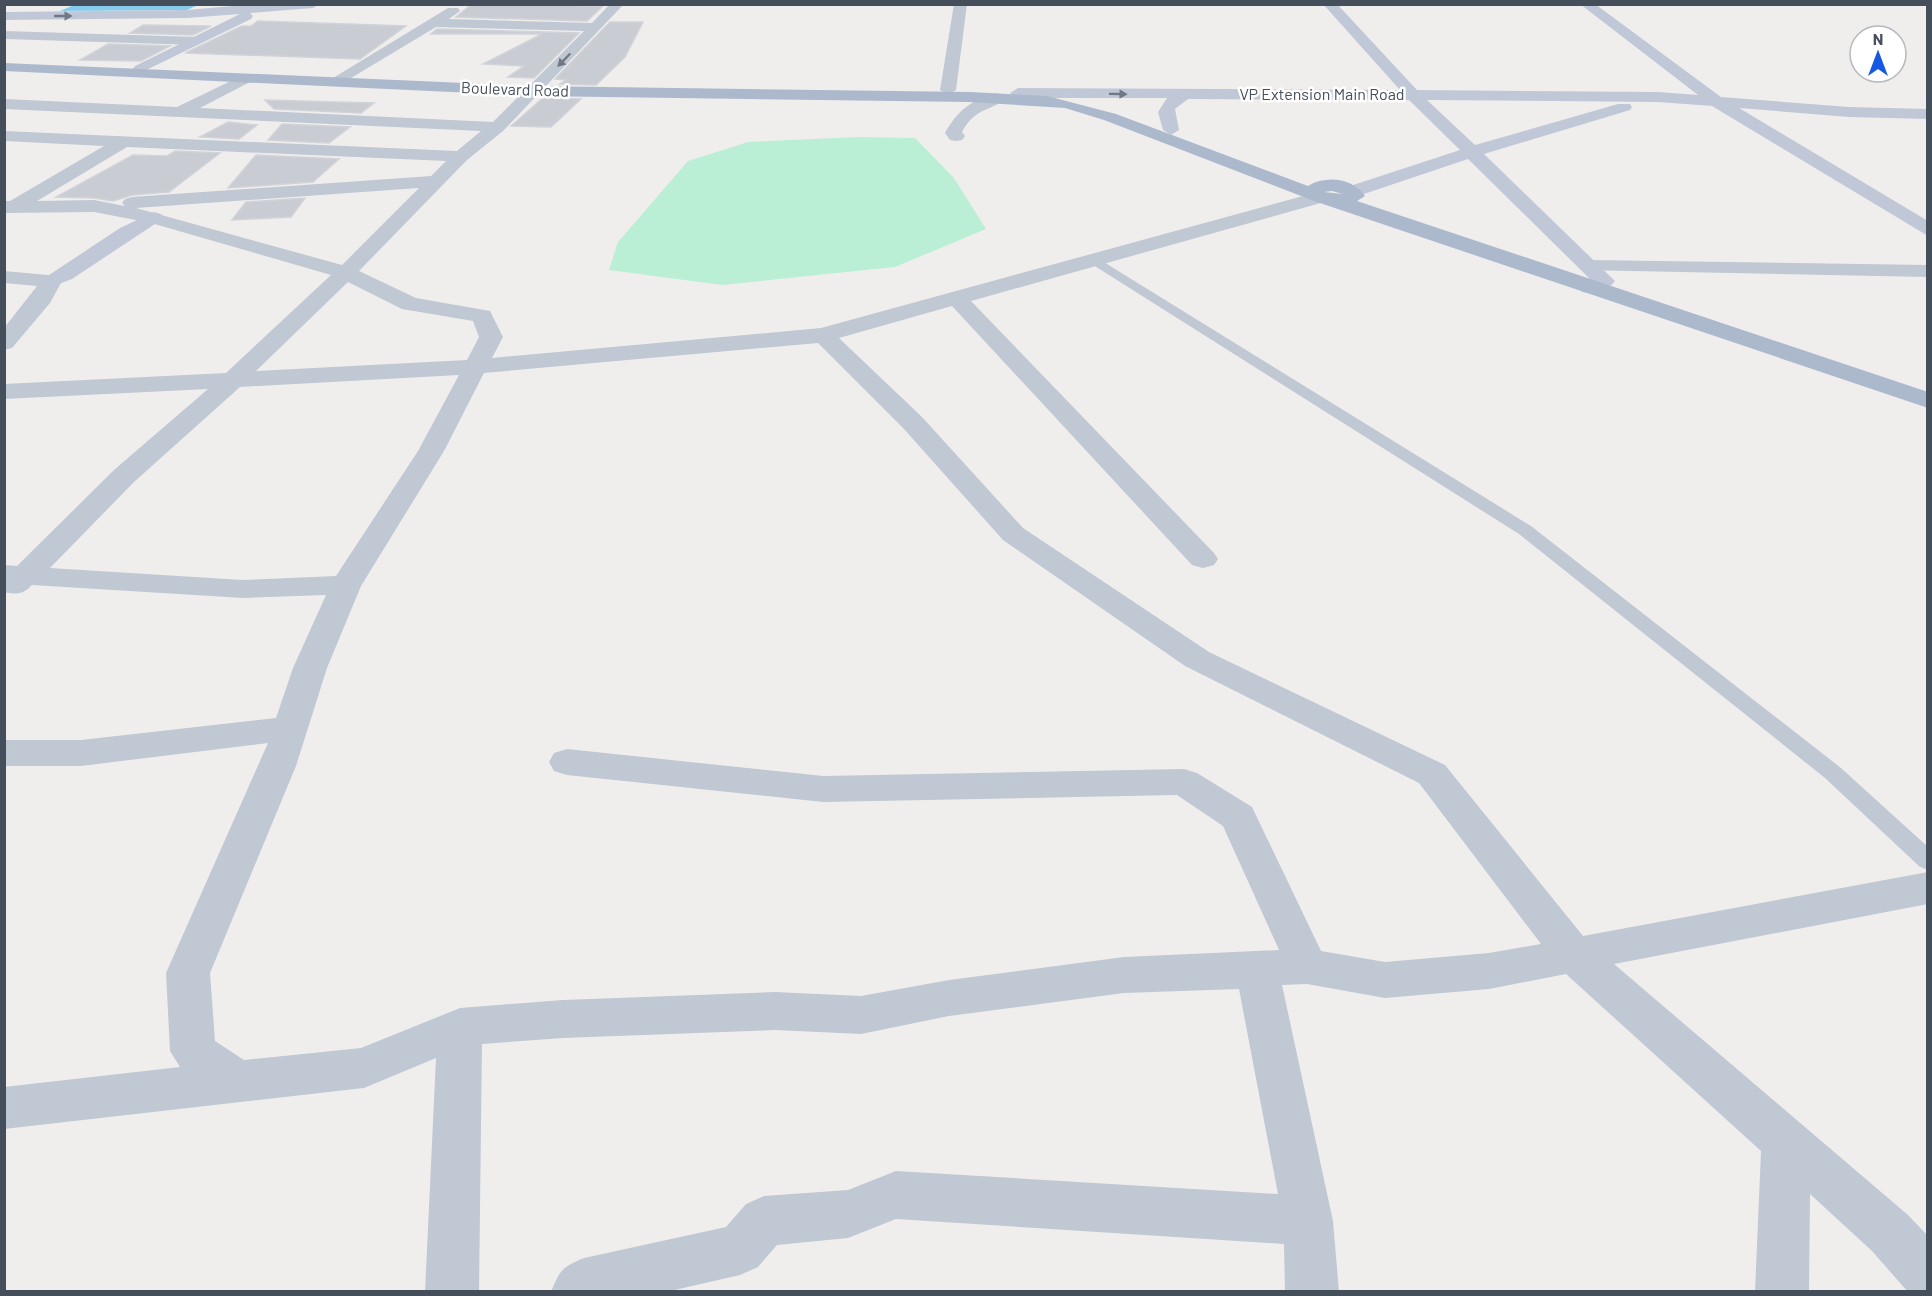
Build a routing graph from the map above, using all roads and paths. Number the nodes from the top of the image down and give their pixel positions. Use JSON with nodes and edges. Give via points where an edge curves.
{"nodes":[{"id":1,"x":313,"y":4,"type":"edge"},
{"id":2,"x":463,"y":4,"type":"edge"},
{"id":3,"x":618,"y":4,"type":"edge"},
{"id":4,"x":961,"y":4,"type":"edge"},
{"id":5,"x":1329,"y":4,"type":"edge"},
{"id":6,"x":1586,"y":4,"type":"edge"},
{"id":7,"x":264,"y":6,"type":"edge"},
{"id":8,"x":528,"y":11,"type":"dead end"},
{"id":9,"x":4,"y":16,"type":"edge"},
{"id":10,"x":434,"y":23,"type":"junction"},
{"id":11,"x":512,"y":25,"type":"junction"},
{"id":12,"x":596,"y":27,"type":"junction"},
{"id":13,"x":4,"y":35,"type":"edge"},
{"id":14,"x":196,"y":41,"type":"junction"},
{"id":15,"x":4,"y":65,"type":"edge"},
{"id":16,"x":140,"y":69,"type":"junction"},
{"id":17,"x":341,"y":78,"type":"junction"},
{"id":18,"x":244,"y":79,"type":"junction"},
{"id":19,"x":536,"y":88,"type":"junction"},
{"id":20,"x":948,"y":90,"type":"junction"},
{"id":21,"x":1011,"y":95,"type":"junction"},
{"id":22,"x":1184,"y":95,"type":"junction"},
{"id":23,"x":1413,"y":95,"type":"junction"},
{"id":24,"x":1658,"y":97,"type":"junction"},
{"id":25,"x":1717,"y":102,"type":"junction"},
{"id":26,"x":4,"y":104,"type":"edge"},
{"id":27,"x":182,"y":112,"type":"junction"},
{"id":28,"x":1928,"y":114,"type":"edge"},
{"id":29,"x":497,"y":127,"type":"junction"},
{"id":30,"x":1171,"y":130,"type":"junction"},
{"id":31,"x":4,"y":136,"type":"edge"},
{"id":32,"x":956,"y":136,"type":"dead end"},
{"id":33,"x":123,"y":142,"type":"junction"},
{"id":34,"x":1471,"y":152,"type":"junction"},
{"id":35,"x":460,"y":156,"type":"junction"},
{"id":36,"x":436,"y":181,"type":"junction"},
{"id":37,"x":1355,"y":193,"type":"junction"},
{"id":38,"x":1324,"y":194,"type":"junction"},
{"id":39,"x":94,"y":206,"type":"junction"},
{"id":40,"x":8,"y":208,"type":"edge"},
{"id":41,"x":154,"y":218,"type":"junction"},
{"id":42,"x":1928,"y":230,"type":"edge"},
{"id":43,"x":1094,"y":260,"type":"junction"},
{"id":44,"x":1928,"y":271,"type":"edge"},
{"id":45,"x":346,"y":273,"type":"junction"},
{"id":46,"x":4,"y":277,"type":"edge"},
{"id":47,"x":1594,"y":278,"type":"junction"},
{"id":48,"x":51,"y":281,"type":"junction"},
{"id":49,"x":956,"y":298,"type":"junction"},
{"id":50,"x":823,"y":335,"type":"junction"},
{"id":51,"x":4,"y":343,"type":"edge"},
{"id":52,"x":475,"y":367,"type":"junction"},
{"id":53,"x":233,"y":381,"type":"junction"},
{"id":54,"x":1928,"y":389,"type":"edge"},
{"id":55,"x":4,"y":392,"type":"edge"},
{"id":56,"x":1928,"y":401,"type":"edge"},
{"id":57,"x":1203,"y":559,"type":"dead end"},
{"id":58,"x":11,"y":581,"type":"edge"},
{"id":59,"x":345,"y":586,"type":"junction"},
{"id":60,"x":292,"y":728,"type":"junction"},
{"id":61,"x":4,"y":753,"type":"edge"},
{"id":62,"x":567,"y":762,"type":"dead end"},
{"id":63,"x":1928,"y":861,"type":"edge"},
{"id":64,"x":1928,"y":888,"type":"edge"},
{"id":65,"x":1574,"y":955,"type":"junction"},
{"id":66,"x":1307,"y":966,"type":"junction"},
{"id":67,"x":1257,"y":970,"type":"junction"},
{"id":68,"x":460,"y":1027,"type":"junction"},
{"id":69,"x":238,"y":1081,"type":"junction"},
{"id":70,"x":4,"y":1108,"type":"edge"},
{"id":71,"x":1786,"y":1142,"type":"junction"},
{"id":72,"x":1308,"y":1221,"type":"junction"},
{"id":73,"x":1928,"y":1274,"type":"edge"},
{"id":74,"x":462,"y":1288,"type":"edge"},
{"id":75,"x":577,"y":1292,"type":"edge"},
{"id":76,"x":1312,"y":1292,"type":"edge"},
{"id":77,"x":1782,"y":1292,"type":"edge"}],
"edges":[{"from":1,"to":7,"type":"street"},
{"from":2,"to":10,"type":"street"},
{"from":3,"to":12,"type":"street"},
{"from":4,"to":20,"type":"street"},
{"from":5,"to":23,"type":"street","name":"VP Extension Main Road"},
{"from":6,"to":25,"type":"street"},
{"from":9,"to":7,"type":"street","one_way":true,"via":[[187,14]]},
{"from":7,"to":14,"type":"street"},
{"from":8,"to":11,"type":"street"},
{"from":10,"to":11,"type":"street"},
{"from":10,"to":17,"type":"street"},
{"from":11,"to":12,"type":"street"},
{"from":12,"to":19,"type":"street","one_way":true},
{"from":13,"to":14,"type":"street"},
{"from":14,"to":16,"type":"street"},
{"from":15,"to":16,"type":"main road","name":"Boulevard Road"},
{"from":15,"to":18,"type":"main road","name":"Boulevard Road"},
{"from":16,"to":17,"type":"main road","name":"Boulevard Road"},
{"from":17,"to":19,"type":"main road","name":"Boulevard Road"},
{"from":18,"to":19,"type":"main road","name":"Boulevard Road"},
{"from":18,"to":27,"type":"street"},
{"from":19,"to":20,"type":"main road","name":"Boulevard Road"},
{"from":19,"to":21,"type":"main road","name":"Boulevard Road"},
{"from":19,"to":29,"type":"street"},
{"from":20,"to":21,"type":"main road","name":"Boulevard Road"},
{"from":21,"to":22,"type":"street","name":"VP Extension Main Road","one_way":true},
{"from":21,"to":30,"type":"main road","via":[[1090,102]]},
{"from":21,"to":32,"type":"street","via":[[974,106],[961,116],[953,133]]},
{"from":21,"to":38,"type":"main road","via":[[1087,110]]},
{"from":22,"to":23,"type":"street","name":"VP Extension Main Road"},
{"from":22,"to":30,"type":"street","via":[[1165,111]]},
{"from":23,"to":24,"type":"street"},
{"from":23,"to":34,"type":"street"},
{"from":24,"to":25,"type":"street"},
{"from":24,"to":34,"type":"street"},
{"from":25,"to":28,"type":"street"},
{"from":25,"to":42,"type":"street"},
{"from":26,"to":27,"type":"street"},
{"from":27,"to":29,"type":"street"},
{"from":27,"to":33,"type":"street"},
{"from":29,"to":35,"type":"street"},
{"from":30,"to":38,"type":"main road"},
{"from":31,"to":33,"type":"street"},
{"from":33,"to":35,"type":"street"},
{"from":33,"to":40,"type":"street"},
{"from":34,"to":37,"type":"street"},
{"from":34,"to":47,"type":"street"},
{"from":35,"to":36,"type":"street"},
{"from":36,"to":39,"type":"street"},
{"from":36,"to":45,"type":"street"},
{"from":37,"to":38,"type":"main road"},
{"from":37,"to":47,"type":"main road"},
{"from":38,"to":43,"type":"street"},
{"from":38,"to":47,"type":"main road"},
{"from":39,"to":40,"type":"street"},
{"from":39,"to":41,"type":"street"},
{"from":41,"to":45,"type":"street"},
{"from":41,"to":48,"type":"street","via":[[134,226],[75,270]]},
{"from":43,"to":49,"type":"street"},
{"from":43,"to":63,"type":"lane","via":[[1525,530],[1833,773]]},
{"from":44,"to":47,"type":"street"},
{"from":45,"to":52,"type":"street","via":[[410,304],[482,316],[490,337]]},
{"from":45,"to":53,"type":"street"},
{"from":46,"to":48,"type":"street"},
{"from":47,"to":54,"type":"main road"},
{"from":47,"to":56,"type":"main road"},
{"from":48,"to":51,"type":"street","via":[[42,298]]},
{"from":49,"to":50,"type":"street"},
{"from":49,"to":57,"type":"street"},
{"from":50,"to":52,"type":"street"},
{"from":50,"to":65,"type":"street","via":[[913,423],[1013,534],[1197,659],[1432,774]]},
{"from":52,"to":53,"type":"street"},
{"from":52,"to":59,"type":"street","via":[[431,451]]},
{"from":53,"to":55,"type":"street"},
{"from":53,"to":58,"type":"street"},
{"from":58,"to":59,"type":"street","via":[[243,589]]},
{"from":59,"to":60,"type":"street","via":[[310,668]]},
{"from":60,"to":61,"type":"street","via":[[81,753]]},
{"from":60,"to":69,"type":"street","via":[[188,973],[193,1051]]},
{"from":62,"to":66,"type":"street","via":[[823,789],[1185,782],[1238,817]]},
{"from":64,"to":65,"type":"street"},
{"from":65,"to":66,"type":"street","via":[[1489,971],[1386,980]]},
{"from":65,"to":71,"type":"street"},
{"from":66,"to":67,"type":"street"},
{"from":67,"to":68,"type":"street","via":[[1124,975],[949,998],[861,1015],[775,1011],[563,1018]]},
{"from":67,"to":72,"type":"street"},
{"from":68,"to":69,"type":"street","via":[[364,1068]]},
{"from":68,"to":74,"type":"street"},
{"from":69,"to":70,"type":"street"},
{"from":71,"to":73,"type":"street","via":[[1890,1233]]},
{"from":71,"to":77,"type":"street"},
{"from":72,"to":75,"type":"street","via":[[896,1195],[848,1214],[764,1221],[740,1249],[584,1284]]},
{"from":72,"to":76,"type":"street"}]}
